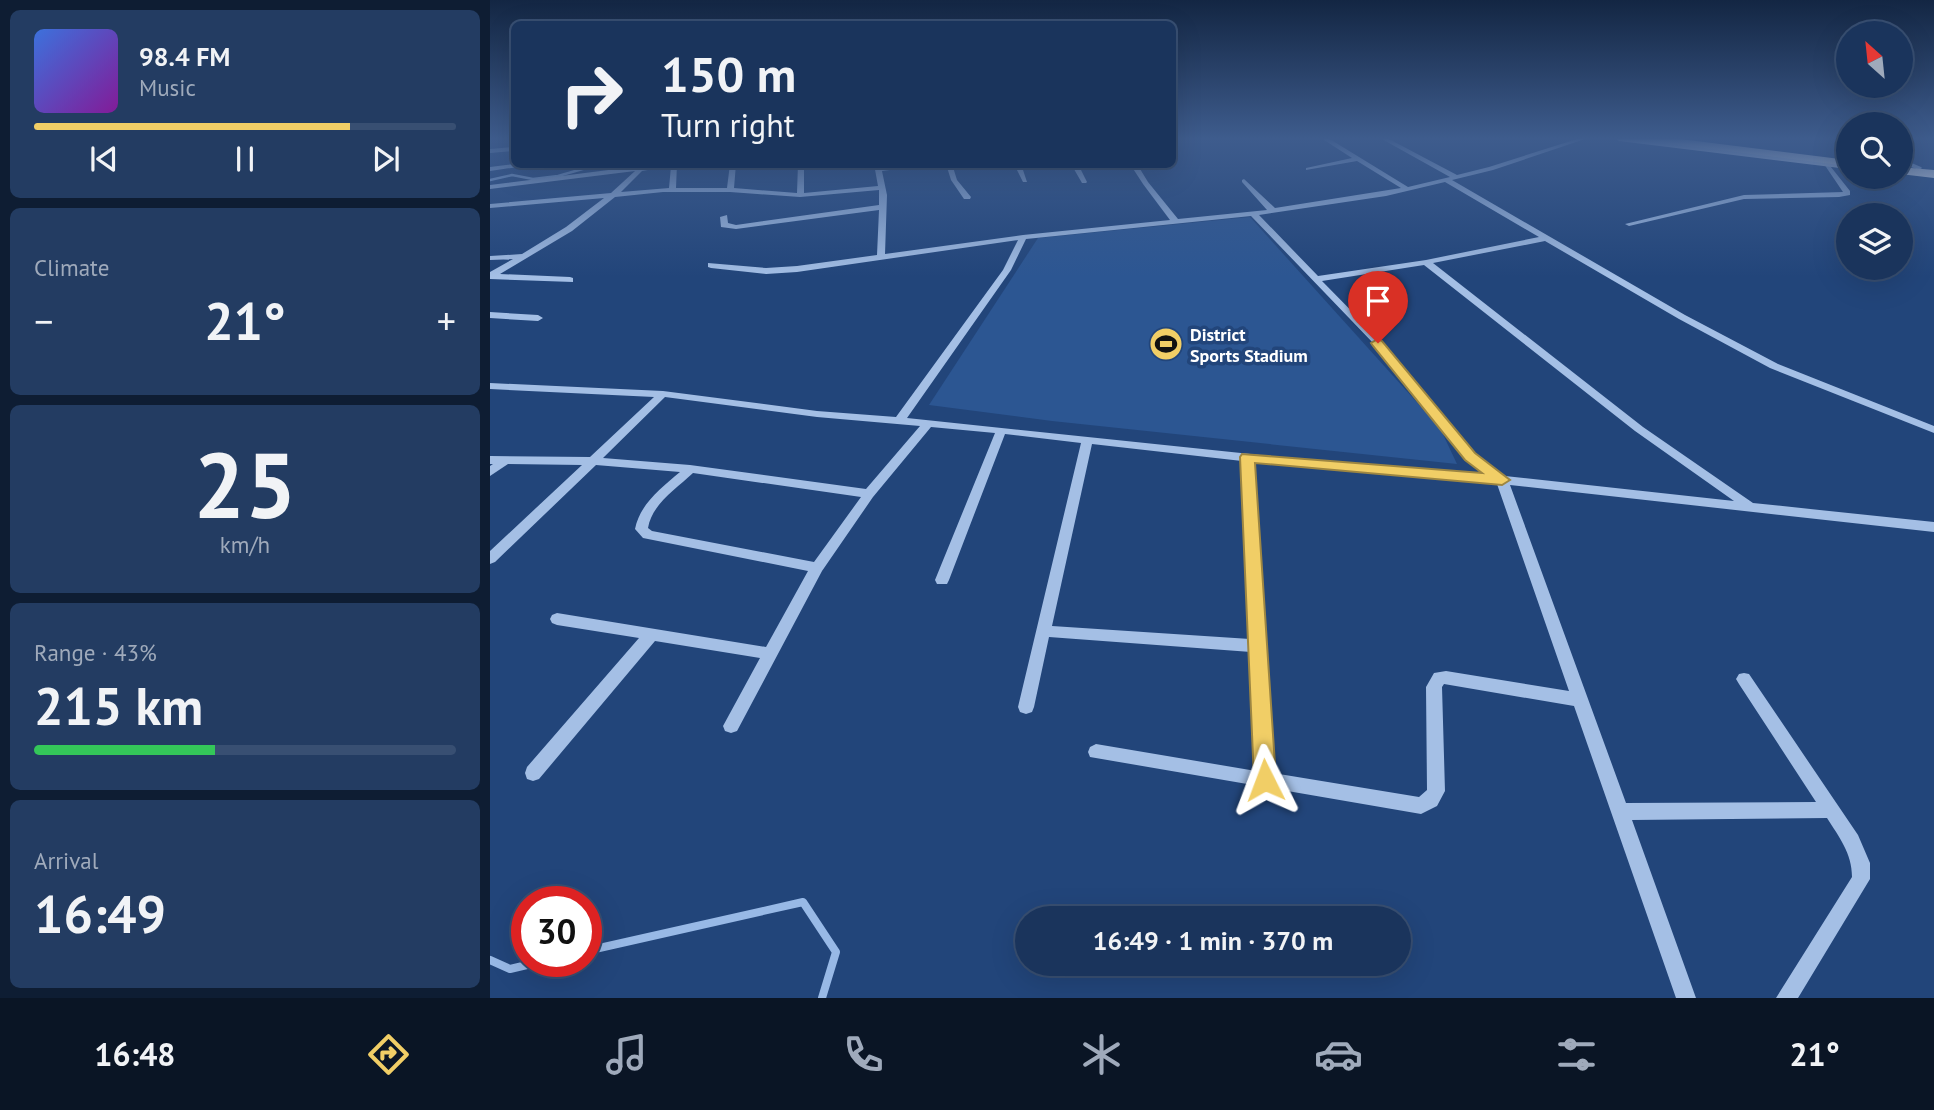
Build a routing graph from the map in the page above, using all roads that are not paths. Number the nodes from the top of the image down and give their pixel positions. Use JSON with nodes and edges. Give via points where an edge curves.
{"nodes":[{"id":1,"x":509,"y":185,"type":"edge"},
{"id":2,"x":543,"y":185,"type":"edge"},
{"id":3,"x":622,"y":185,"type":"edge"},
{"id":4,"x":672,"y":185,"type":"edge"},
{"id":5,"x":731,"y":185,"type":"edge"},
{"id":6,"x":800,"y":185,"type":"edge"},
{"id":7,"x":881,"y":185,"type":"edge"},
{"id":8,"x":957,"y":185,"type":"edge"},
{"id":9,"x":1145,"y":185,"type":"edge"},
{"id":10,"x":1247,"y":185,"type":"edge"},
{"id":11,"x":1400,"y":185,"type":"edge"},
{"id":12,"x":1426,"y":185,"type":"edge"},
{"id":13,"x":1454,"y":185,"type":"edge"},
{"id":14,"x":1841,"y":185,"type":"edge"},
{"id":15,"x":490,"y":187,"type":"edge"},
{"id":16,"x":881,"y":188,"type":"junction"},
{"id":17,"x":1407,"y":189,"type":"junction"},
{"id":18,"x":672,"y":190,"type":"junction"},
{"id":19,"x":730,"y":190,"type":"junction"},
{"id":20,"x":613,"y":194,"type":"junction"},
{"id":21,"x":800,"y":195,"type":"junction"},
{"id":22,"x":967,"y":197,"type":"dead end"},
{"id":23,"x":530,"y":202,"type":"junction"},
{"id":24,"x":490,"y":206,"type":"edge"},
{"id":25,"x":883,"y":208,"type":"junction"},
{"id":26,"x":1273,"y":211,"type":"junction"},
{"id":27,"x":1253,"y":214,"type":"junction"},
{"id":28,"x":724,"y":216,"type":"dead end"},
{"id":29,"x":1176,"y":222,"type":"junction"},
{"id":30,"x":1629,"y":224,"type":"dead end"},
{"id":31,"x":1023,"y":237,"type":"junction"},
{"id":32,"x":1548,"y":238,"type":"junction"},
{"id":33,"x":524,"y":256,"type":"junction"},
{"id":34,"x":881,"y":256,"type":"junction"},
{"id":35,"x":490,"y":258,"type":"edge"},
{"id":36,"x":1426,"y":262,"type":"junction"},
{"id":37,"x":711,"y":265,"type":"dead end"},
{"id":38,"x":1316,"y":279,"type":"junction"},
{"id":39,"x":570,"y":280,"type":"dead end"},
{"id":40,"x":490,"y":315,"type":"edge"},
{"id":41,"x":538,"y":318,"type":"dead end"},
{"id":42,"x":490,"y":386,"type":"edge"},
{"id":43,"x":663,"y":394,"type":"junction"},
{"id":44,"x":899,"y":421,"type":"junction"},
{"id":45,"x":928,"y":424,"type":"junction"},
{"id":46,"x":1001,"y":430,"type":"junction"},
{"id":47,"x":1934,"y":430,"type":"edge"},
{"id":48,"x":1087,"y":440,"type":"junction"},
{"id":49,"x":1248,"y":457,"type":"junction"},
{"id":50,"x":490,"y":460,"type":"edge"},
{"id":51,"x":505,"y":460,"type":"junction"},
{"id":52,"x":594,"y":461,"type":"junction"},
{"id":53,"x":690,"y":469,"type":"junction"},
{"id":54,"x":490,"y":472,"type":"edge"},
{"id":55,"x":1502,"y":480,"type":"junction"},
{"id":56,"x":869,"y":494,"type":"junction"},
{"id":57,"x":1751,"y":507,"type":"junction"},
{"id":58,"x":1934,"y":527,"type":"edge"},
{"id":59,"x":490,"y":559,"type":"edge"},
{"id":60,"x":817,"y":568,"type":"junction"},
{"id":61,"x":942,"y":580,"type":"dead end"},
{"id":62,"x":557,"y":619,"type":"dead end"},
{"id":63,"x":1044,"y":631,"type":"junction"},
{"id":64,"x":651,"y":635,"type":"junction"},
{"id":65,"x":1258,"y":646,"type":"junction"},
{"id":66,"x":771,"y":654,"type":"junction"},
{"id":67,"x":1744,"y":679,"type":"dead end"},
{"id":68,"x":1580,"y":700,"type":"junction"},
{"id":69,"x":1026,"y":707,"type":"dead end"},
{"id":70,"x":732,"y":726,"type":"dead end"},
{"id":71,"x":1096,"y":752,"type":"dead end"},
{"id":72,"x":533,"y":773,"type":"dead end"},
{"id":73,"x":1265,"y":780,"type":"junction"},
{"id":74,"x":1831,"y":810,"type":"junction"},
{"id":75,"x":1620,"y":812,"type":"junction"},
{"id":76,"x":1686,"y":998,"type":"edge"},
{"id":77,"x":1786,"y":998,"type":"edge"}],
"edges":[{"from":1,"to":15,"type":"street"},
{"from":2,"to":23,"type":"street"},
{"from":3,"to":20,"type":"street"},
{"from":4,"to":18,"type":"street"},
{"from":5,"to":19,"type":"street"},
{"from":6,"to":21,"type":"street"},
{"from":7,"to":16,"type":"street"},
{"from":8,"to":22,"type":"street"},
{"from":9,"to":29,"type":"street"},
{"from":10,"to":26,"type":"street"},
{"from":11,"to":17,"type":"street"},
{"from":12,"to":17,"type":"street"},
{"from":13,"to":32,"type":"street"},
{"from":14,"to":30,"type":"street","via":[[1847,193],[1744,197]]},
{"from":16,"to":21,"type":"street"},
{"from":16,"to":25,"type":"street"},
{"from":17,"to":26,"type":"street"},
{"from":18,"to":19,"type":"street"},
{"from":18,"to":20,"type":"street"},
{"from":19,"to":21,"type":"street"},
{"from":20,"to":23,"type":"street"},
{"from":20,"to":33,"type":"street","via":[[569,229]]},
{"from":23,"to":24,"type":"street"},
{"from":25,"to":28,"type":"street","via":[[736,227],[724,225]]},
{"from":25,"to":34,"type":"street"},
{"from":26,"to":27,"type":"street"},
{"from":27,"to":29,"type":"street"},
{"from":27,"to":38,"type":"street"},
{"from":29,"to":31,"type":"street"},
{"from":31,"to":34,"type":"street"},
{"from":31,"to":44,"type":"street","via":[[1007,270]]},
{"from":32,"to":36,"type":"street"},
{"from":32,"to":47,"type":"street","via":[[1774,366]]},
{"from":33,"to":35,"type":"street"},
{"from":33,"to":39,"type":"street","via":[[490,276]]},
{"from":34,"to":37,"type":"street","via":[[779,271]]},
{"from":36,"to":38,"type":"street"},
{"from":36,"to":57,"type":"street","via":[[1639,429]]},
{"from":38,"to":55,"type":"street","via":[[1378,343],[1470,456]]},
{"from":40,"to":41,"type":"street"},
{"from":42,"to":43,"type":"street"},
{"from":43,"to":44,"type":"street"},
{"from":43,"to":52,"type":"street"},
{"from":44,"to":45,"type":"street"},
{"from":45,"to":46,"type":"street"},
{"from":45,"to":56,"type":"street"},
{"from":46,"to":48,"type":"street"},
{"from":46,"to":61,"type":"street"},
{"from":48,"to":49,"type":"street"},
{"from":48,"to":63,"type":"street"},
{"from":49,"to":55,"type":"street"},
{"from":49,"to":65,"type":"street"},
{"from":50,"to":51,"type":"street"},
{"from":51,"to":52,"type":"street"},
{"from":51,"to":54,"type":"street"},
{"from":52,"to":53,"type":"street"},
{"from":52,"to":59,"type":"street"},
{"from":53,"to":56,"type":"street"},
{"from":53,"to":60,"type":"street","via":[[643,517],[641,529],[648,535]]},
{"from":55,"to":57,"type":"street"},
{"from":55,"to":68,"type":"street"},
{"from":56,"to":60,"type":"street"},
{"from":57,"to":58,"type":"street"},
{"from":60,"to":66,"type":"street"},
{"from":62,"to":64,"type":"street"},
{"from":63,"to":65,"type":"street"},
{"from":63,"to":69,"type":"street"},
{"from":64,"to":66,"type":"street"},
{"from":64,"to":72,"type":"street"},
{"from":65,"to":73,"type":"street"},
{"from":66,"to":70,"type":"street"},
{"from":67,"to":74,"type":"street"},
{"from":68,"to":73,"type":"street","via":[[1439,678],[1434,687],[1436,791],[1421,806]]},
{"from":68,"to":75,"type":"street"},
{"from":71,"to":73,"type":"street"},
{"from":74,"to":75,"type":"street"},
{"from":74,"to":77,"type":"street","via":[[1857,852],[1861,879]]},
{"from":75,"to":76,"type":"street"}]}
